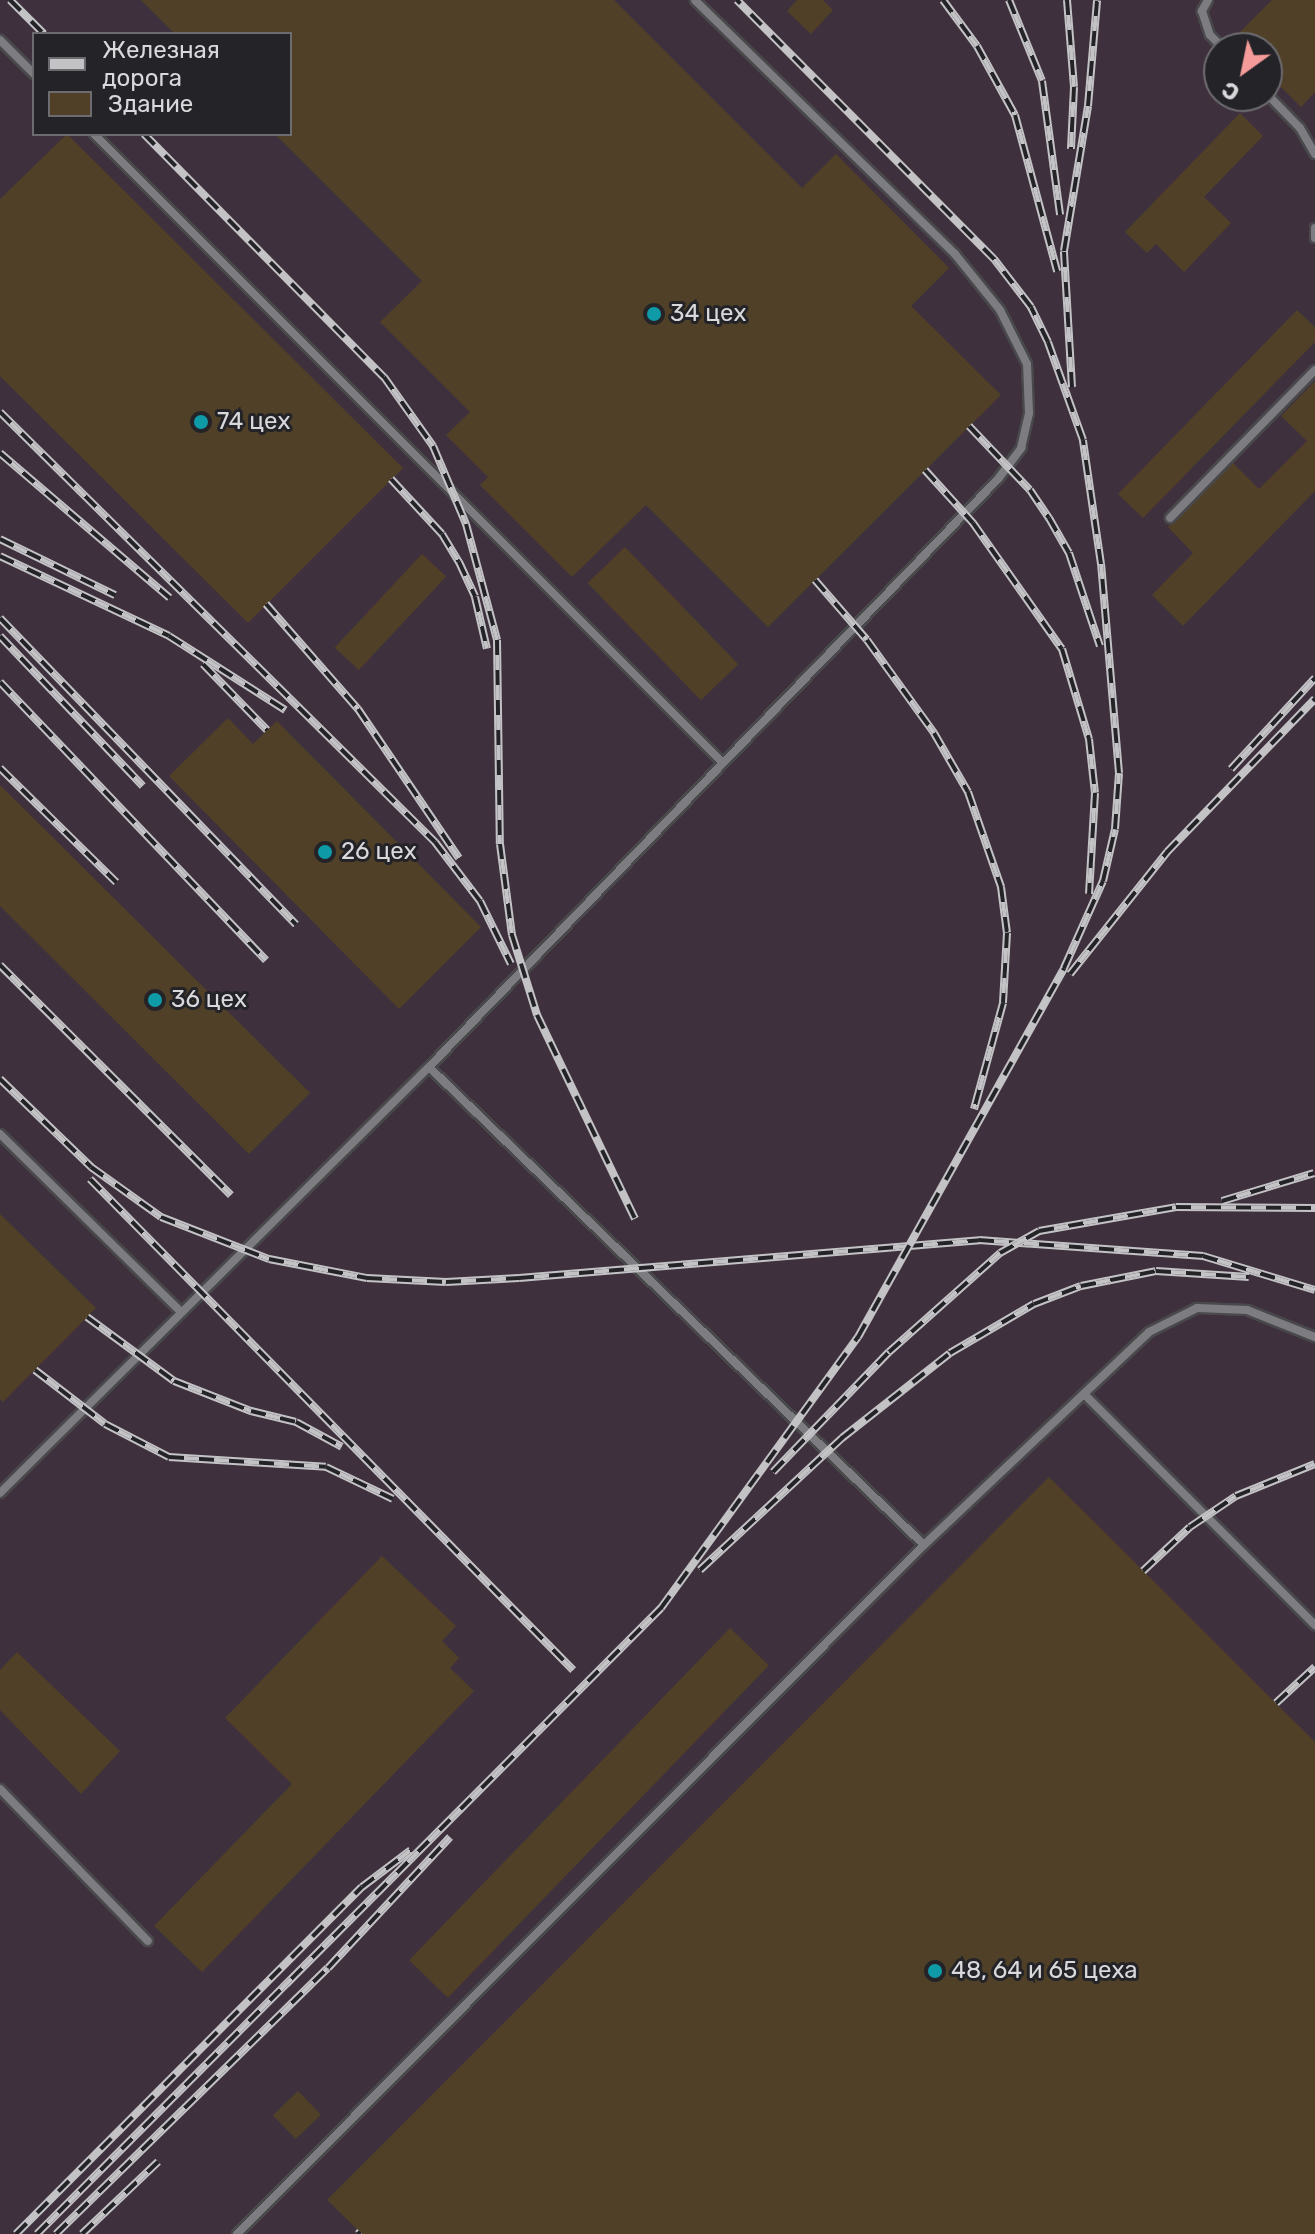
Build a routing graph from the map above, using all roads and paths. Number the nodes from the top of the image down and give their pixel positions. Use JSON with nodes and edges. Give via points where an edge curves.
{"nodes":[{"id":1,"x":695,"y":0,"type":"edge"},
{"id":2,"x":1208,"y":0,"type":"edge"},
{"id":3,"x":1209,"y":32,"type":"edge"},
{"id":4,"x":0,"y":40,"type":"edge"},
{"id":5,"x":32,"y":72,"type":"edge"},
{"id":6,"x":1283,"y":110,"type":"edge"},
{"id":7,"x":96,"y":136,"type":"edge"},
{"id":8,"x":1315,"y":154,"type":"edge"},
{"id":9,"x":1315,"y":228,"type":"edge"},
{"id":10,"x":1315,"y":238,"type":"edge"},
{"id":11,"x":1315,"y":370,"type":"edge"},
{"id":12,"x":1170,"y":518,"type":"dead end"},
{"id":13,"x":722,"y":762,"type":"junction"},
{"id":14,"x":429,"y":1067,"type":"junction"},
{"id":15,"x":0,"y":1134,"type":"edge"},
{"id":16,"x":181,"y":1312,"type":"junction"},
{"id":17,"x":1315,"y":1337,"type":"edge"},
{"id":18,"x":1084,"y":1394,"type":"junction"},
{"id":19,"x":0,"y":1493,"type":"edge"},
{"id":20,"x":924,"y":1545,"type":"junction"},
{"id":21,"x":1315,"y":1625,"type":"edge"},
{"id":22,"x":0,"y":1789,"type":"edge"},
{"id":23,"x":148,"y":1941,"type":"dead end"},
{"id":24,"x":237,"y":2234,"type":"edge"}],
"edges":[{"from":1,"to":13,"type":"lane","via":[[955,254],[1000,310],[1027,364],[1029,413],[1021,448],[998,479]]},
{"from":2,"to":3,"type":"lane","via":[[1202,11]]},
{"from":4,"to":5,"type":"lane"},
{"from":6,"to":8,"type":"lane"},
{"from":7,"to":13,"type":"lane"},
{"from":9,"to":10,"type":"lane"},
{"from":11,"to":12,"type":"lane"},
{"from":13,"to":14,"type":"lane"},
{"from":14,"to":16,"type":"lane"},
{"from":14,"to":20,"type":"lane"},
{"from":15,"to":16,"type":"lane"},
{"from":16,"to":19,"type":"lane"},
{"from":17,"to":18,"type":"lane","via":[[1247,1310],[1197,1308],[1149,1332]]},
{"from":18,"to":20,"type":"lane"},
{"from":18,"to":21,"type":"lane"},
{"from":20,"to":24,"type":"lane"},
{"from":22,"to":23,"type":"lane"}]}
